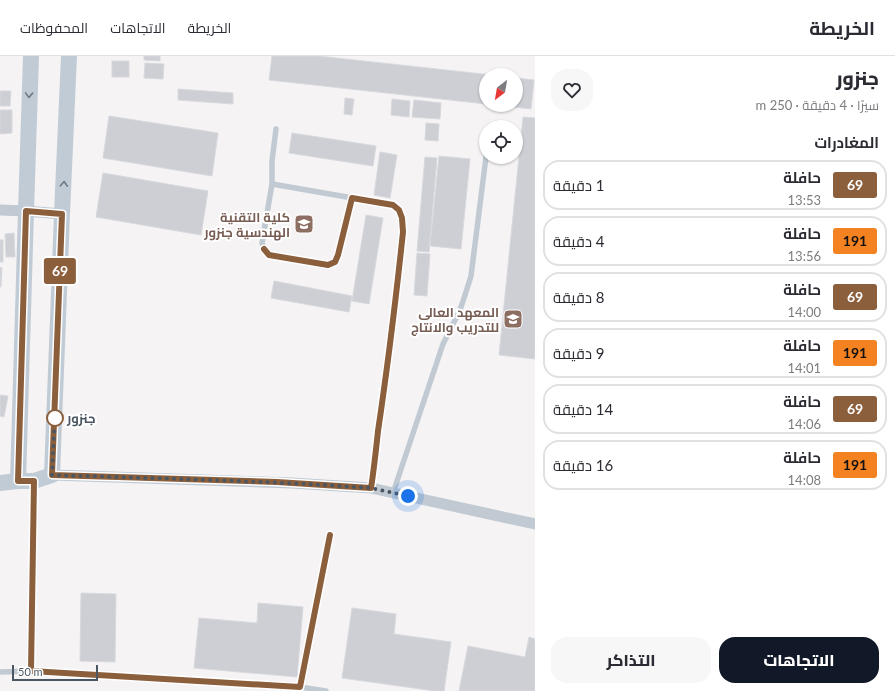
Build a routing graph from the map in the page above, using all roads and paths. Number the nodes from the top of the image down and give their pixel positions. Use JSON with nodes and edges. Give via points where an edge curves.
{"nodes":[{"id":1,"x":31,"y":56,"type":"edge"},
{"id":2,"x":69,"y":56,"type":"edge"},
{"id":3,"x":276,"y":129,"type":"dead end"},
{"id":4,"x":485,"y":164,"type":"edge"},
{"id":5,"x":272,"y":184,"type":"junction"},
{"id":6,"x":352,"y":198,"type":"junction"},
{"id":7,"x":0,"y":210,"type":"edge"},
{"id":8,"x":26,"y":211,"type":"junction"},
{"id":9,"x":62,"y":214,"type":"junction"},
{"id":10,"x":52,"y":475,"type":"junction"},
{"id":11,"x":26,"y":481,"type":"junction"},
{"id":12,"x":0,"y":483,"type":"edge"},
{"id":13,"x":371,"y":488,"type":"junction"},
{"id":14,"x":393,"y":493,"type":"junction"},
{"id":15,"x":535,"y":524,"type":"edge"},
{"id":16,"x":330,"y":535,"type":"dead end"},
{"id":17,"x":31,"y":671,"type":"junction"},
{"id":18,"x":0,"y":672,"type":"edge"},
{"id":19,"x":300,"y":689,"type":"edge"},
{"id":20,"x":326,"y":691,"type":"edge"}],
"edges":[{"from":1,"to":8,"type":"street","one_way":true},
{"from":9,"to":2,"type":"street","one_way":true},
{"from":3,"to":5,"type":"lane"},
{"from":4,"to":14,"type":"lane","via":[[471,276],[460,310],[443,344]]},
{"from":5,"to":6,"type":"lane"},
{"from":5,"to":6,"type":"lane","via":[[262,244],[269,255],[291,259],[328,265],[335,262]]},
{"from":6,"to":13,"type":"lane","via":[[393,205],[399,210],[402,218],[403,232]]},
{"from":7,"to":8,"type":"street"},
{"from":8,"to":9,"type":"street"},
{"from":8,"to":11,"type":"street"},
{"from":9,"to":10,"type":"street"},
{"from":10,"to":11,"type":"street"},
{"from":10,"to":13,"type":"street","via":[[277,482]]},
{"from":11,"to":12,"type":"street"},
{"from":11,"to":17,"type":"lane"},
{"from":13,"to":14,"type":"street"},
{"from":14,"to":15,"type":"street"},
{"from":16,"to":19,"type":"lane"},
{"from":17,"to":18,"type":"lane"},
{"from":17,"to":19,"type":"lane"},
{"from":19,"to":20,"type":"lane"}]}
